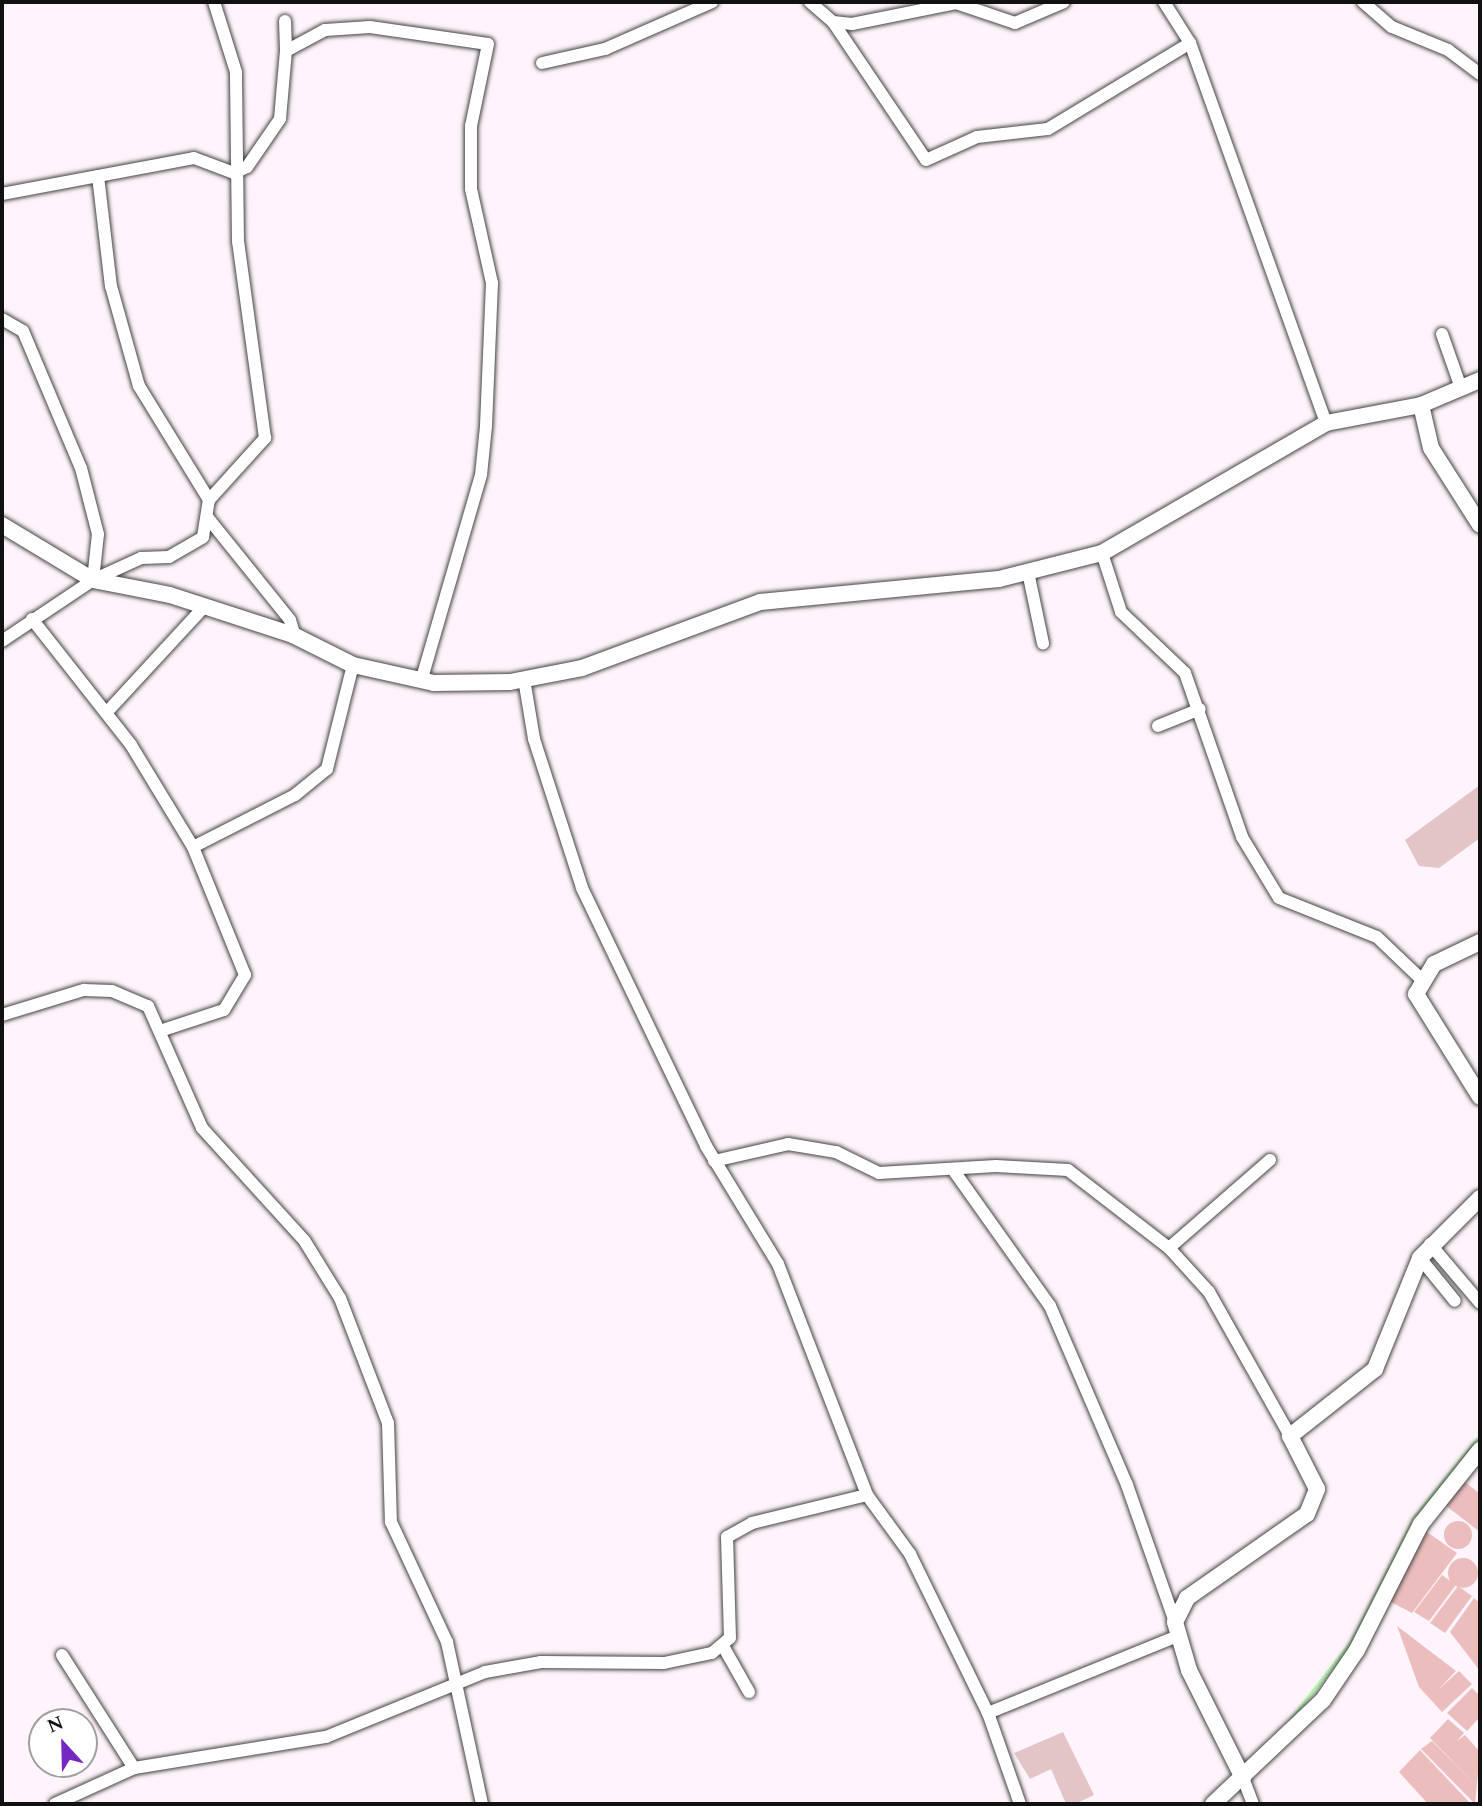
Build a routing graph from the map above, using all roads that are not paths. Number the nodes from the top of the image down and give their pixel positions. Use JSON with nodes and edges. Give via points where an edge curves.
{"nodes":[{"id":1,"x":214,"y":2,"type":"edge"},
{"id":2,"x":712,"y":2,"type":"edge"},
{"id":3,"x":810,"y":2,"type":"edge"},
{"id":4,"x":1064,"y":2,"type":"edge"},
{"id":5,"x":1164,"y":2,"type":"edge"},
{"id":6,"x":1363,"y":2,"type":"edge"},
{"id":7,"x":285,"y":20,"type":"dead end"},
{"id":8,"x":833,"y":22,"type":"junction"},
{"id":9,"x":1190,"y":43,"type":"junction"},
{"id":10,"x":286,"y":51,"type":"junction"},
{"id":11,"x":542,"y":63,"type":"dead end"},
{"id":12,"x":1480,"y":74,"type":"edge"},
{"id":13,"x":234,"y":173,"type":"junction"},
{"id":14,"x":98,"y":176,"type":"junction"},
{"id":15,"x":2,"y":194,"type":"edge"},
{"id":16,"x":2,"y":319,"type":"edge"},
{"id":17,"x":1442,"y":334,"type":"dead end"},
{"id":18,"x":1480,"y":380,"type":"edge"},
{"id":19,"x":1461,"y":388,"type":"junction"},
{"id":20,"x":1421,"y":405,"type":"junction"},
{"id":21,"x":1326,"y":423,"type":"junction"},
{"id":22,"x":209,"y":500,"type":"junction"},
{"id":23,"x":208,"y":518,"type":"junction"},
{"id":24,"x":2,"y":525,"type":"edge"},
{"id":25,"x":1480,"y":525,"type":"edge"},
{"id":26,"x":1102,"y":553,"type":"junction"},
{"id":27,"x":1028,"y":572,"type":"junction"},
{"id":28,"x":93,"y":580,"type":"junction"},
{"id":29,"x":202,"y":609,"type":"junction"},
{"id":30,"x":32,"y":619,"type":"junction"},
{"id":31,"x":295,"y":636,"type":"junction"},
{"id":32,"x":2,"y":641,"type":"edge"},
{"id":33,"x":1043,"y":643,"type":"dead end"},
{"id":34,"x":353,"y":665,"type":"junction"},
{"id":35,"x":524,"y":679,"type":"junction"},
{"id":36,"x":421,"y":681,"type":"junction"},
{"id":37,"x":1200,"y":709,"type":"junction"},
{"id":38,"x":107,"y":712,"type":"junction"},
{"id":39,"x":1158,"y":726,"type":"dead end"},
{"id":40,"x":193,"y":847,"type":"junction"},
{"id":41,"x":1480,"y":942,"type":"edge"},
{"id":42,"x":1421,"y":979,"type":"junction"},
{"id":43,"x":2,"y":1015,"type":"edge"},
{"id":44,"x":163,"y":1030,"type":"junction"},
{"id":45,"x":1480,"y":1097,"type":"edge"},
{"id":46,"x":1270,"y":1160,"type":"dead end"},
{"id":47,"x":714,"y":1161,"type":"junction"},
{"id":48,"x":954,"y":1171,"type":"junction"},
{"id":49,"x":1480,"y":1198,"type":"edge"},
{"id":50,"x":1430,"y":1244,"type":"junction"},
{"id":51,"x":1169,"y":1248,"type":"junction"},
{"id":52,"x":1420,"y":1258,"type":"junction"},
{"id":53,"x":1455,"y":1301,"type":"dead end"},
{"id":54,"x":1480,"y":1303,"type":"edge"},
{"id":55,"x":1290,"y":1436,"type":"junction"},
{"id":56,"x":1480,"y":1450,"type":"edge"},
{"id":57,"x":867,"y":1495,"type":"junction"},
{"id":58,"x":1175,"y":1629,"type":"junction"},
{"id":59,"x":723,"y":1646,"type":"junction"},
{"id":60,"x":62,"y":1655,"type":"dead end"},
{"id":61,"x":456,"y":1684,"type":"junction"},
{"id":62,"x":749,"y":1692,"type":"dead end"},
{"id":63,"x":988,"y":1713,"type":"junction"},
{"id":64,"x":134,"y":1768,"type":"junction"},
{"id":65,"x":1242,"y":1776,"type":"junction"},
{"id":66,"x":55,"y":1804,"type":"edge"},
{"id":67,"x":482,"y":1804,"type":"edge"},
{"id":68,"x":1020,"y":1804,"type":"edge"},
{"id":69,"x":1213,"y":1804,"type":"edge"},
{"id":70,"x":1253,"y":1804,"type":"edge"}],
"edges":[{"from":1,"to":13,"type":"street","via":[[236,72]]},
{"from":2,"to":11,"type":"street","via":[[580,58]]},
{"from":3,"to":8,"type":"street"},
{"from":4,"to":8,"type":"street","via":[[1015,23],[956,3],[852,24]]},
{"from":5,"to":9,"type":"street"},
{"from":6,"to":12,"type":"street","via":[[1392,26],[1448,50]]},
{"from":7,"to":10,"type":"street"},
{"from":8,"to":9,"type":"street","via":[[926,160],[977,137],[1048,129]]},
{"from":9,"to":21,"type":"street"},
{"from":10,"to":13,"type":"street","via":[[280,118],[259,156]]},
{"from":10,"to":36,"type":"street","via":[[325,30],[370,27],[477,38],[489,46],[471,126],[471,189],[491,272],[481,475]]},
{"from":13,"to":14,"type":"street","via":[[194,159]]},
{"from":13,"to":22,"type":"street","via":[[244,304],[265,438]]},
{"from":14,"to":15,"type":"street"},
{"from":14,"to":22,"type":"street","via":[[111,286],[139,386]]},
{"from":16,"to":28,"type":"street","via":[[23,331],[81,468],[98,534]]},
{"from":17,"to":19,"type":"street"},
{"from":18,"to":19,"type":"street"},
{"from":19,"to":20,"type":"street"},
{"from":20,"to":21,"type":"street"},
{"from":20,"to":25,"type":"street","via":[[1431,447]]},
{"from":21,"to":26,"type":"street"},
{"from":22,"to":23,"type":"street"},
{"from":23,"to":28,"type":"street","via":[[203,537],[189,548],[169,557],[141,558]]},
{"from":23,"to":31,"type":"street","via":[[290,620]]},
{"from":24,"to":28,"type":"street"},
{"from":26,"to":27,"type":"street"},
{"from":26,"to":37,"type":"street","via":[[1121,611],[1185,673]]},
{"from":27,"to":33,"type":"street"},
{"from":27,"to":35,"type":"street","via":[[918,590],[760,602],[582,668]]},
{"from":28,"to":29,"type":"street","via":[[170,595]]},
{"from":28,"to":30,"type":"street"},
{"from":29,"to":31,"type":"street"},
{"from":29,"to":38,"type":"street"},
{"from":30,"to":32,"type":"street"},
{"from":30,"to":38,"type":"street"},
{"from":31,"to":34,"type":"street"},
{"from":34,"to":36,"type":"street"},
{"from":34,"to":40,"type":"street","via":[[327,769],[295,795]]},
{"from":35,"to":36,"type":"street","via":[[470,685]]},
{"from":35,"to":47,"type":"street","via":[[534,739],[582,888]]},
{"from":37,"to":39,"type":"street"},
{"from":37,"to":42,"type":"street","via":[[1242,836],[1279,898],[1377,937]]},
{"from":38,"to":40,"type":"street"},
{"from":40,"to":44,"type":"street","via":[[245,975],[224,1010]]},
{"from":41,"to":42,"type":"street","via":[[1434,964]]},
{"from":42,"to":45,"type":"street","via":[[1416,994],[1423,1010]]},
{"from":43,"to":44,"type":"street","via":[[85,990],[112,991],[148,1006]]},
{"from":44,"to":61,"type":"street","via":[[202,1128],[304,1240],[358,1336],[388,1423],[391,1522],[435,1606]]},
{"from":46,"to":51,"type":"street"},
{"from":47,"to":48,"type":"street","via":[[788,1144],[836,1152],[879,1173]]},
{"from":47,"to":57,"type":"street","via":[[778,1264]]},
{"from":48,"to":51,"type":"street","via":[[996,1166],[1068,1170]]},
{"from":48,"to":58,"type":"street","via":[[1050,1306],[1127,1485]]},
{"from":49,"to":50,"type":"street"},
{"from":50,"to":52,"type":"street"},
{"from":50,"to":54,"type":"street"},
{"from":51,"to":55,"type":"street","via":[[1209,1292]]},
{"from":52,"to":53,"type":"street"},
{"from":52,"to":55,"type":"street","via":[[1375,1369]]},
{"from":55,"to":58,"type":"street","via":[[1317,1499],[1277,1538],[1187,1598]]},
{"from":56,"to":65,"type":"street","via":[[1421,1524],[1357,1650],[1322,1700]]},
{"from":57,"to":59,"type":"street","via":[[752,1523],[727,1537],[730,1638]]},
{"from":57,"to":63,"type":"street","via":[[910,1554]]},
{"from":58,"to":63,"type":"street"},
{"from":58,"to":65,"type":"street"},
{"from":59,"to":61,"type":"street","via":[[664,1663],[541,1662]]},
{"from":59,"to":62,"type":"street"},
{"from":60,"to":64,"type":"street"},
{"from":61,"to":64,"type":"street","via":[[326,1737]]},
{"from":61,"to":67,"type":"street"},
{"from":63,"to":68,"type":"street"},
{"from":64,"to":66,"type":"street"},
{"from":65,"to":69,"type":"street"},
{"from":65,"to":70,"type":"street"}]}
